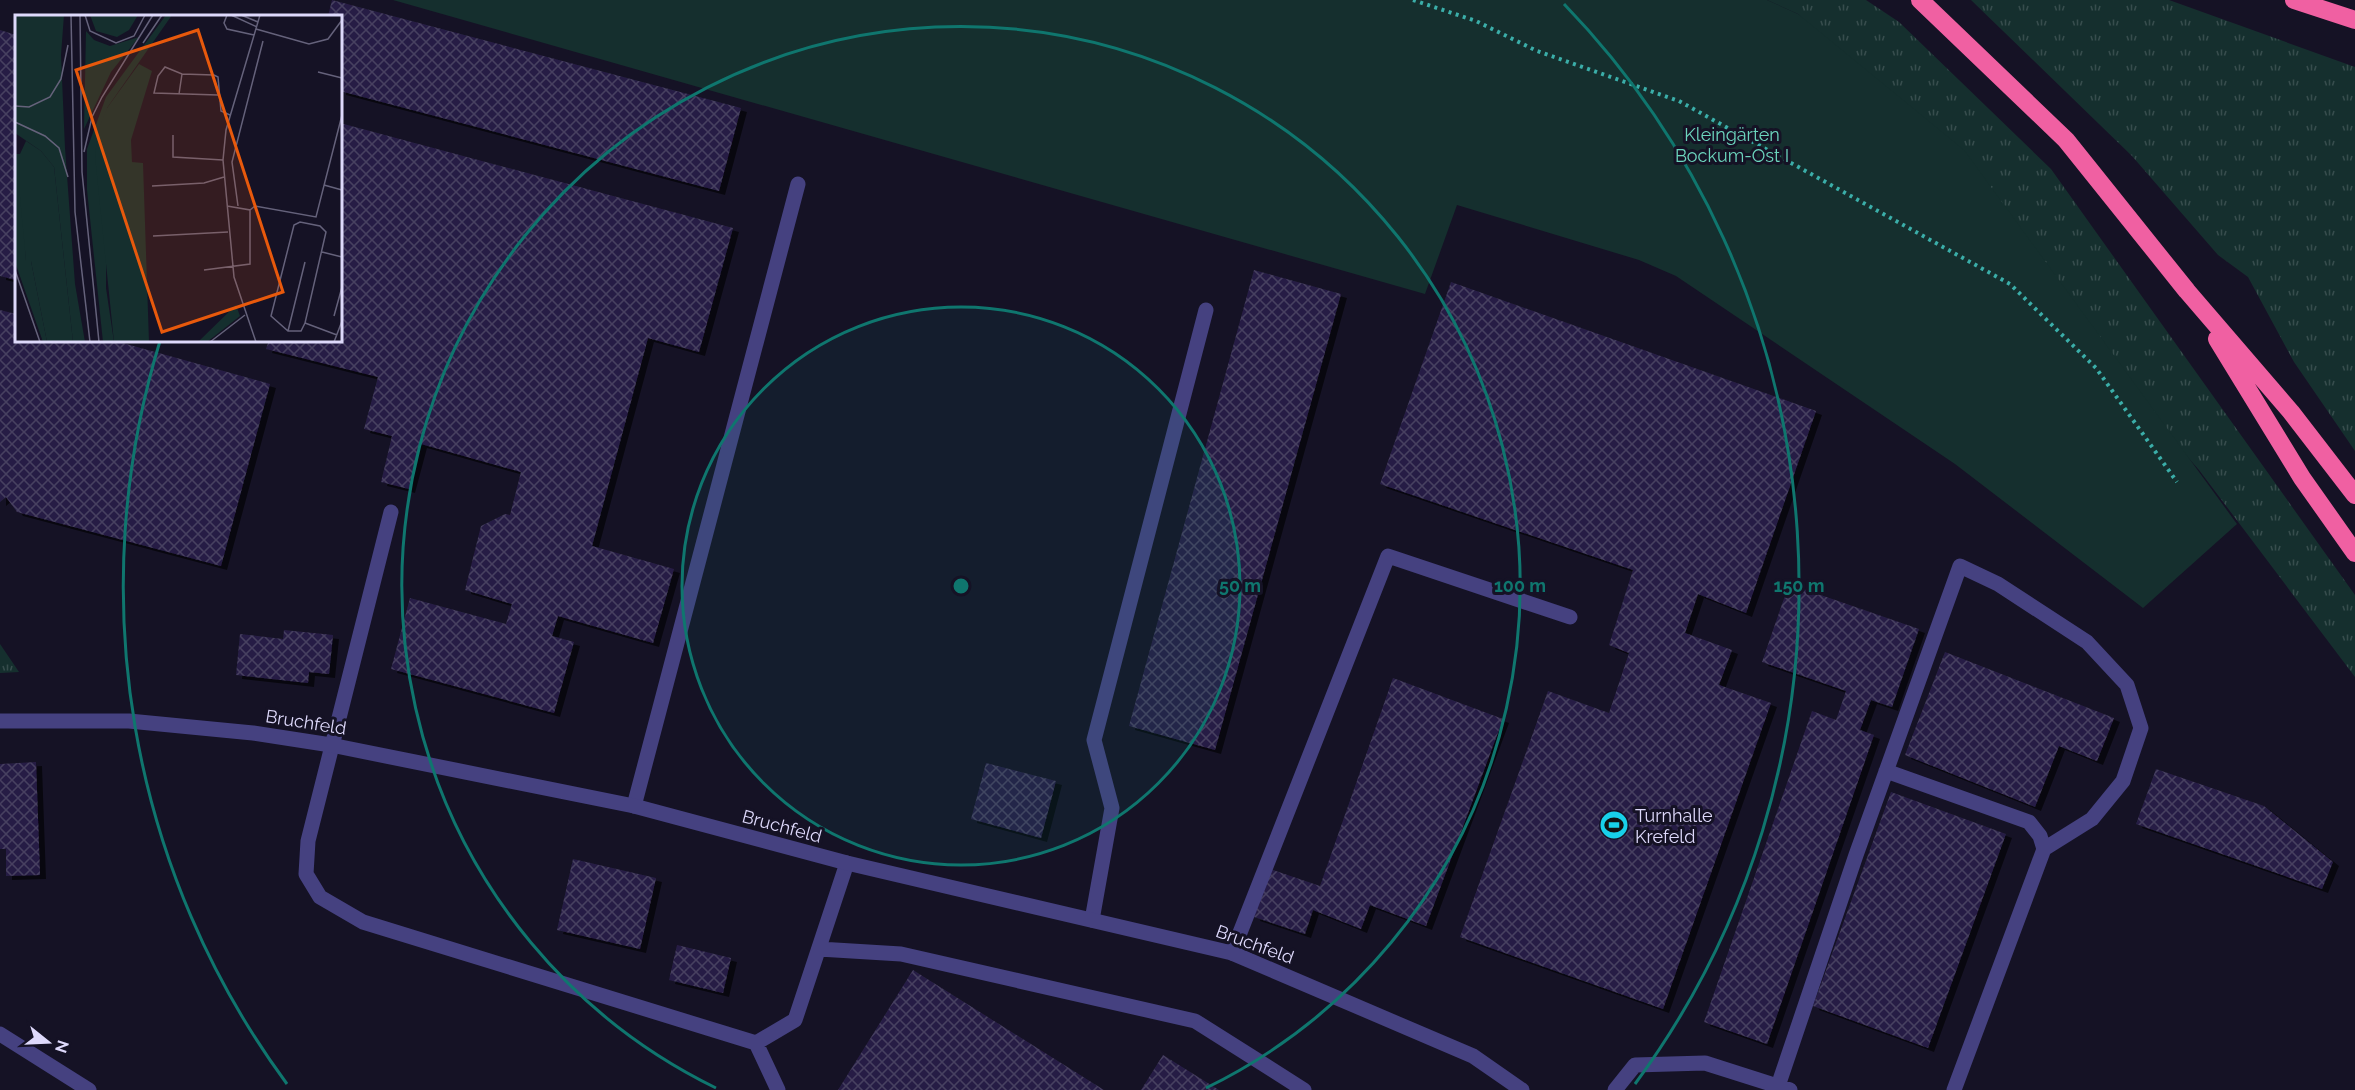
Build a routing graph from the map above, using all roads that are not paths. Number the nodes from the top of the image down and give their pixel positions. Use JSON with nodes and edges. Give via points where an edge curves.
{"nodes":[{"id":1,"x":1920,"y":0,"type":"edge"},
{"id":2,"x":2294,"y":0,"type":"edge"},
{"id":3,"x":2355,"y":20,"type":"edge"},
{"id":4,"x":798,"y":184,"type":"dead end"},
{"id":5,"x":2187,"y":291,"type":"junction"},
{"id":6,"x":1206,"y":310,"type":"dead end"},
{"id":7,"x":2355,"y":495,"type":"edge"},
{"id":8,"x":391,"y":512,"type":"dead end"},
{"id":9,"x":2355,"y":553,"type":"edge"},
{"id":10,"x":1570,"y":617,"type":"dead end"},
{"id":11,"x":0,"y":721,"type":"edge"},
{"id":12,"x":331,"y":745,"type":"junction"},
{"id":13,"x":1886,"y":771,"type":"junction"},
{"id":14,"x":634,"y":806,"type":"junction"},
{"id":15,"x":2044,"y":849,"type":"junction"},
{"id":16,"x":847,"y":863,"type":"junction"},
{"id":17,"x":1092,"y":920,"type":"junction"},
{"id":18,"x":819,"y":949,"type":"junction"},
{"id":19,"x":1232,"y":952,"type":"junction"},
{"id":20,"x":0,"y":1034,"type":"edge"},
{"id":21,"x":756,"y":1044,"type":"junction"},
{"id":22,"x":1784,"y":1088,"type":"edge"},
{"id":23,"x":89,"y":1090,"type":"edge"},
{"id":24,"x":778,"y":1090,"type":"edge"},
{"id":25,"x":1304,"y":1090,"type":"edge"},
{"id":26,"x":1522,"y":1090,"type":"edge"},
{"id":27,"x":1615,"y":1090,"type":"edge"},
{"id":28,"x":1954,"y":1090,"type":"edge"}],
"edges":[{"from":1,"to":5,"type":"highway","via":[[2066,140]]},
{"from":2,"to":3,"type":"highway"},
{"from":4,"to":14,"type":"street"},
{"from":5,"to":7,"type":"highway","via":[[2291,412]]},
{"from":5,"to":9,"type":"highway","via":[[2302,478]]},
{"from":6,"to":17,"type":"street","via":[[1094,740],[1112,808]]},
{"from":8,"to":12,"type":"street"},
{"from":10,"to":19,"type":"street","via":[[1388,556]]},
{"from":11,"to":12,"type":"street","name":"Bruchfeld","via":[[129,721]]},
{"from":12,"to":14,"type":"street","name":"Bruchfeld"},
{"from":12,"to":21,"type":"street","via":[[309,841],[306,873],[320,897],[363,922]]},
{"from":13,"to":15,"type":"street","via":[[2029,822]]},
{"from":13,"to":15,"type":"street","via":[[1960,566],[1998,584],[2086,642],[2127,685],[2141,728],[2123,781],[2092,819]]},
{"from":13,"to":22,"type":"street"},
{"from":14,"to":16,"type":"street","name":"Bruchfeld"},
{"from":15,"to":28,"type":"street"},
{"from":16,"to":17,"type":"street","name":"Bruchfeld"},
{"from":16,"to":18,"type":"street"},
{"from":17,"to":19,"type":"street","name":"Bruchfeld"},
{"from":18,"to":21,"type":"street","via":[[795,1020]]},
{"from":18,"to":25,"type":"street","via":[[902,954],[1195,1021]]},
{"from":19,"to":26,"type":"street","name":"Bruchfeld","via":[[1473,1056]]},
{"from":20,"to":23,"type":"street"},
{"from":21,"to":24,"type":"street"},
{"from":22,"to":27,"type":"street","via":[[1705,1063],[1635,1065]]}]}
